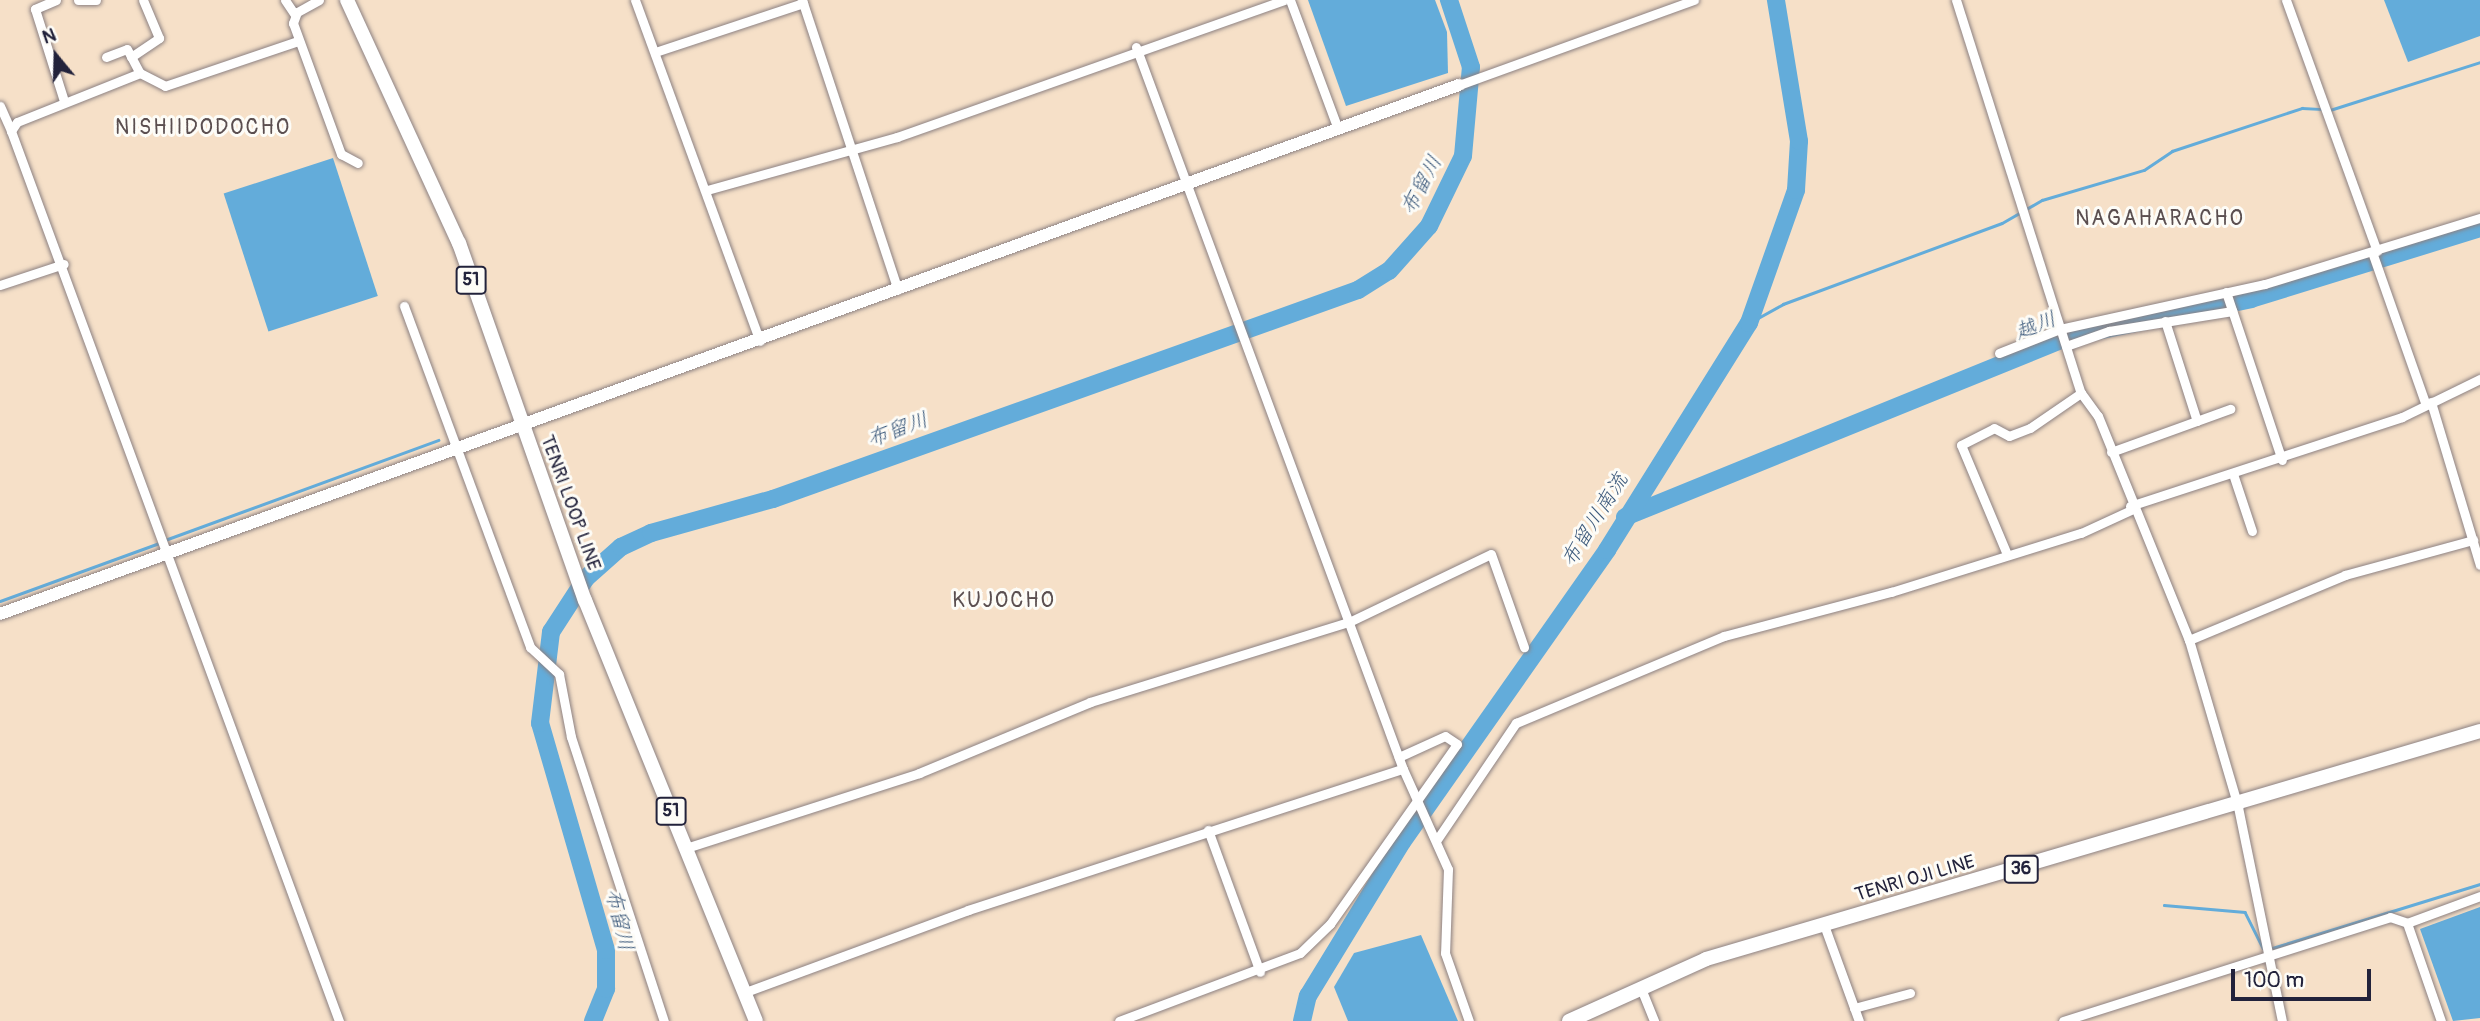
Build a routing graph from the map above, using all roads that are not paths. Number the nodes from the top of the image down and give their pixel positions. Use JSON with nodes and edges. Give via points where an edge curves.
{"nodes":[{"id":1,"x":55,"y":0,"type":"edge"},
{"id":2,"x":78,"y":0,"type":"edge"},
{"id":3,"x":96,"y":0,"type":"edge"},
{"id":4,"x":143,"y":0,"type":"edge"},
{"id":5,"x":285,"y":0,"type":"edge"},
{"id":6,"x":319,"y":0,"type":"edge"},
{"id":7,"x":347,"y":0,"type":"edge"},
{"id":8,"x":635,"y":0,"type":"edge"},
{"id":9,"x":1283,"y":0,"type":"edge"},
{"id":10,"x":1290,"y":0,"type":"edge"},
{"id":11,"x":1694,"y":0,"type":"edge"},
{"id":12,"x":1956,"y":0,"type":"edge"},
{"id":13,"x":2286,"y":0,"type":"edge"},
{"id":14,"x":802,"y":2,"type":"edge"},
{"id":15,"x":295,"y":15,"type":"junction"},
{"id":16,"x":298,"y":41,"type":"junction"},
{"id":17,"x":1136,"y":47,"type":"junction"},
{"id":18,"x":655,"y":52,"type":"junction"},
{"id":19,"x":106,"y":57,"type":"dead end"},
{"id":20,"x":131,"y":57,"type":"junction"},
{"id":21,"x":140,"y":73,"type":"junction"},
{"id":22,"x":1459,"y":85,"type":"joint"},
{"id":23,"x":64,"y":101,"type":"junction"},
{"id":24,"x":0,"y":106,"type":"edge"},
{"id":25,"x":1338,"y":129,"type":"junction"},
{"id":26,"x":10,"y":131,"type":"junction"},
{"id":27,"x":852,"y":149,"type":"junction"},
{"id":28,"x":358,"y":163,"type":"dead end"},
{"id":29,"x":1188,"y":183,"type":"junction"},
{"id":30,"x":707,"y":190,"type":"junction"},
{"id":31,"x":2480,"y":218,"type":"edge"},
{"id":32,"x":2374,"y":251,"type":"junction"},
{"id":33,"x":64,"y":264,"type":"junction"},
{"id":34,"x":0,"y":285,"type":"edge"},
{"id":35,"x":898,"y":290,"type":"junction"},
{"id":36,"x":2226,"y":292,"type":"junction"},
{"id":37,"x":2161,"y":304,"type":"junction"},
{"id":38,"x":404,"y":306,"type":"dead end"},
{"id":39,"x":2232,"y":311,"type":"junction"},
{"id":40,"x":2165,"y":321,"type":"junction"},
{"id":41,"x":2060,"y":329,"type":"junction"},
{"id":42,"x":761,"y":343,"type":"junction"},
{"id":43,"x":2066,"y":346,"type":"junction"},
{"id":44,"x":1999,"y":353,"type":"dead end"},
{"id":45,"x":2480,"y":379,"type":"edge"},
{"id":46,"x":2081,"y":393,"type":"junction"},
{"id":47,"x":2428,"y":404,"type":"junction"},
{"id":48,"x":2230,"y":408,"type":"dead end"},
{"id":49,"x":2197,"y":421,"type":"junction"},
{"id":50,"x":520,"y":425,"type":"junction"},
{"id":51,"x":460,"y":448,"type":"junction"},
{"id":52,"x":2111,"y":452,"type":"junction"},
{"id":53,"x":2281,"y":460,"type":"junction"},
{"id":54,"x":2234,"y":477,"type":"junction"},
{"id":55,"x":2131,"y":508,"type":"junction"},
{"id":56,"x":2252,"y":531,"type":"dead end"},
{"id":57,"x":2473,"y":540,"type":"junction"},
{"id":58,"x":2006,"y":552,"type":"junction"},
{"id":59,"x":169,"y":555,"type":"junction"},
{"id":60,"x":2480,"y":565,"type":"edge"},
{"id":61,"x":0,"y":614,"type":"edge"},
{"id":62,"x":1349,"y":622,"type":"junction"},
{"id":63,"x":2189,"y":640,"type":"junction"},
{"id":64,"x":1524,"y":647,"type":"dead end"},
{"id":65,"x":2480,"y":731,"type":"edge"},
{"id":66,"x":1399,"y":757,"type":"junction"},
{"id":67,"x":1403,"y":769,"type":"junction"},
{"id":68,"x":1416,"y":800,"type":"junction"},
{"id":69,"x":2238,"y":807,"type":"junction"},
{"id":70,"x":1208,"y":830,"type":"junction"},
{"id":71,"x":1434,"y":837,"type":"junction"},
{"id":72,"x":686,"y":848,"type":"junction"},
{"id":73,"x":2480,"y":896,"type":"edge"},
{"id":74,"x":2407,"y":923,"type":"junction"},
{"id":75,"x":1824,"y":925,"type":"junction"},
{"id":76,"x":2267,"y":958,"type":"junction"},
{"id":77,"x":1260,"y":972,"type":"junction"},
{"id":78,"x":1639,"y":984,"type":"junction"},
{"id":79,"x":743,"y":993,"type":"junction"},
{"id":80,"x":1910,"y":993,"type":"dead end"},
{"id":81,"x":1854,"y":1008,"type":"junction"},
{"id":82,"x":339,"y":1021,"type":"edge"},
{"id":83,"x":664,"y":1021,"type":"edge"},
{"id":84,"x":756,"y":1021,"type":"edge"},
{"id":85,"x":1119,"y":1021,"type":"edge"},
{"id":86,"x":1469,"y":1021,"type":"edge"},
{"id":87,"x":1569,"y":1021,"type":"edge"},
{"id":88,"x":1654,"y":1021,"type":"edge"},
{"id":89,"x":1858,"y":1021,"type":"edge"},
{"id":90,"x":2063,"y":1021,"type":"edge"},
{"id":91,"x":2282,"y":1021,"type":"edge"},
{"id":92,"x":2441,"y":1021,"type":"edge"}],
"edges":[{"from":1,"to":23,"type":"street","via":[[34,9]]},
{"from":2,"to":3,"type":"street"},
{"from":4,"to":20,"type":"street","via":[[159,38]]},
{"from":5,"to":15,"type":"street"},
{"from":6,"to":15,"type":"street"},
{"from":7,"to":50,"type":"main road","name":"TENRI LOOP LINE","number":"51","via":[[459,243]]},
{"from":8,"to":18,"type":"street"},
{"from":9,"to":17,"type":"street"},
{"from":10,"to":25,"type":"street"},
{"from":11,"to":22,"type":"street"},
{"from":12,"to":41,"type":"street"},
{"from":13,"to":32,"type":"street"},
{"from":14,"to":18,"type":"street"},
{"from":14,"to":27,"type":"street"},
{"from":15,"to":16,"type":"street"},
{"from":16,"to":21,"type":"street","via":[[166,86]]},
{"from":16,"to":28,"type":"street","via":[[341,154]]},
{"from":17,"to":27,"type":"street"},
{"from":17,"to":29,"type":"street"},
{"from":18,"to":30,"type":"street"},
{"from":19,"to":20,"type":"street","via":[[127,50]]},
{"from":20,"to":21,"type":"street"},
{"from":21,"to":23,"type":"street"},
{"from":22,"to":25,"type":"street"},
{"from":23,"to":26,"type":"street","via":[[16,122]]},
{"from":24,"to":26,"type":"street"},
{"from":25,"to":29,"type":"street"},
{"from":26,"to":33,"type":"street"},
{"from":27,"to":30,"type":"street"},
{"from":27,"to":35,"type":"street"},
{"from":29,"to":35,"type":"street"},
{"from":29,"to":62,"type":"street"},
{"from":30,"to":42,"type":"street"},
{"from":31,"to":32,"type":"street"},
{"from":32,"to":36,"type":"street"},
{"from":32,"to":47,"type":"street"},
{"from":33,"to":34,"type":"street"},
{"from":33,"to":59,"type":"street"},
{"from":35,"to":42,"type":"street"},
{"from":36,"to":37,"type":"street"},
{"from":36,"to":39,"type":"street"},
{"from":37,"to":40,"type":"street"},
{"from":37,"to":41,"type":"street"},
{"from":38,"to":51,"type":"street"},
{"from":39,"to":40,"type":"street"},
{"from":39,"to":53,"type":"street"},
{"from":40,"to":43,"type":"street"},
{"from":40,"to":49,"type":"street"},
{"from":41,"to":43,"type":"street"},
{"from":41,"to":44,"type":"street"},
{"from":42,"to":50,"type":"street"},
{"from":43,"to":46,"type":"street"},
{"from":45,"to":47,"type":"street"},
{"from":46,"to":52,"type":"street"},
{"from":46,"to":58,"type":"street","via":[[2030,428],[2009,436],[1994,428],[1961,445]]},
{"from":47,"to":53,"type":"street"},
{"from":47,"to":57,"type":"street"},
{"from":48,"to":49,"type":"street"},
{"from":49,"to":52,"type":"street"},
{"from":50,"to":51,"type":"street"},
{"from":50,"to":72,"type":"main road","name":"TENRI LOOP LINE","number":"51"},
{"from":51,"to":59,"type":"street"},
{"from":51,"to":83,"type":"street","via":[[530,647],[559,674],[571,737]]},
{"from":52,"to":55,"type":"street"},
{"from":53,"to":54,"type":"street"},
{"from":54,"to":55,"type":"street"},
{"from":54,"to":56,"type":"street"},
{"from":55,"to":58,"type":"street","via":[[2081,533]]},
{"from":55,"to":63,"type":"street"},
{"from":57,"to":60,"type":"street"},
{"from":57,"to":63,"type":"street","via":[[2344,575]]},
{"from":58,"to":71,"type":"street","via":[[1891,592],[1724,636],[1516,723]]},
{"from":59,"to":61,"type":"street"},
{"from":59,"to":82,"type":"street"},
{"from":62,"to":64,"type":"street","via":[[1492,554]]},
{"from":62,"to":66,"type":"street"},
{"from":62,"to":72,"type":"street","via":[[1090,702],[919,773]]},
{"from":63,"to":69,"type":"street"},
{"from":65,"to":69,"type":"main road","name":"TENRI OJI LINE","number":"36"},
{"from":66,"to":67,"type":"street"},
{"from":66,"to":68,"type":"street","via":[[1445,736],[1457,744]]},
{"from":67,"to":68,"type":"street"},
{"from":67,"to":70,"type":"street"},
{"from":68,"to":71,"type":"street"},
{"from":68,"to":77,"type":"street","via":[[1330,924],[1300,954]]},
{"from":69,"to":75,"type":"main road","name":"TENRI OJI LINE","number":"36"},
{"from":69,"to":76,"type":"street"},
{"from":70,"to":77,"type":"street"},
{"from":70,"to":79,"type":"street"},
{"from":71,"to":86,"type":"street","via":[[1448,869],[1445,953]]},
{"from":72,"to":79,"type":"main road","name":"TENRI LOOP LINE","number":"51"},
{"from":73,"to":74,"type":"street"},
{"from":74,"to":76,"type":"street","via":[[2390,916]]},
{"from":74,"to":92,"type":"street"},
{"from":75,"to":78,"type":"main road","name":"TENRI OJI LINE","number":"36"},
{"from":75,"to":81,"type":"street"},
{"from":76,"to":90,"type":"street"},
{"from":76,"to":91,"type":"street"},
{"from":77,"to":85,"type":"street"},
{"from":78,"to":87,"type":"main road","name":"TENRI OJI LINE","number":"36"},
{"from":78,"to":88,"type":"street"},
{"from":79,"to":84,"type":"main road","name":"TENRI LOOP LINE","number":"51"},
{"from":80,"to":81,"type":"street"},
{"from":81,"to":89,"type":"street"}]}
